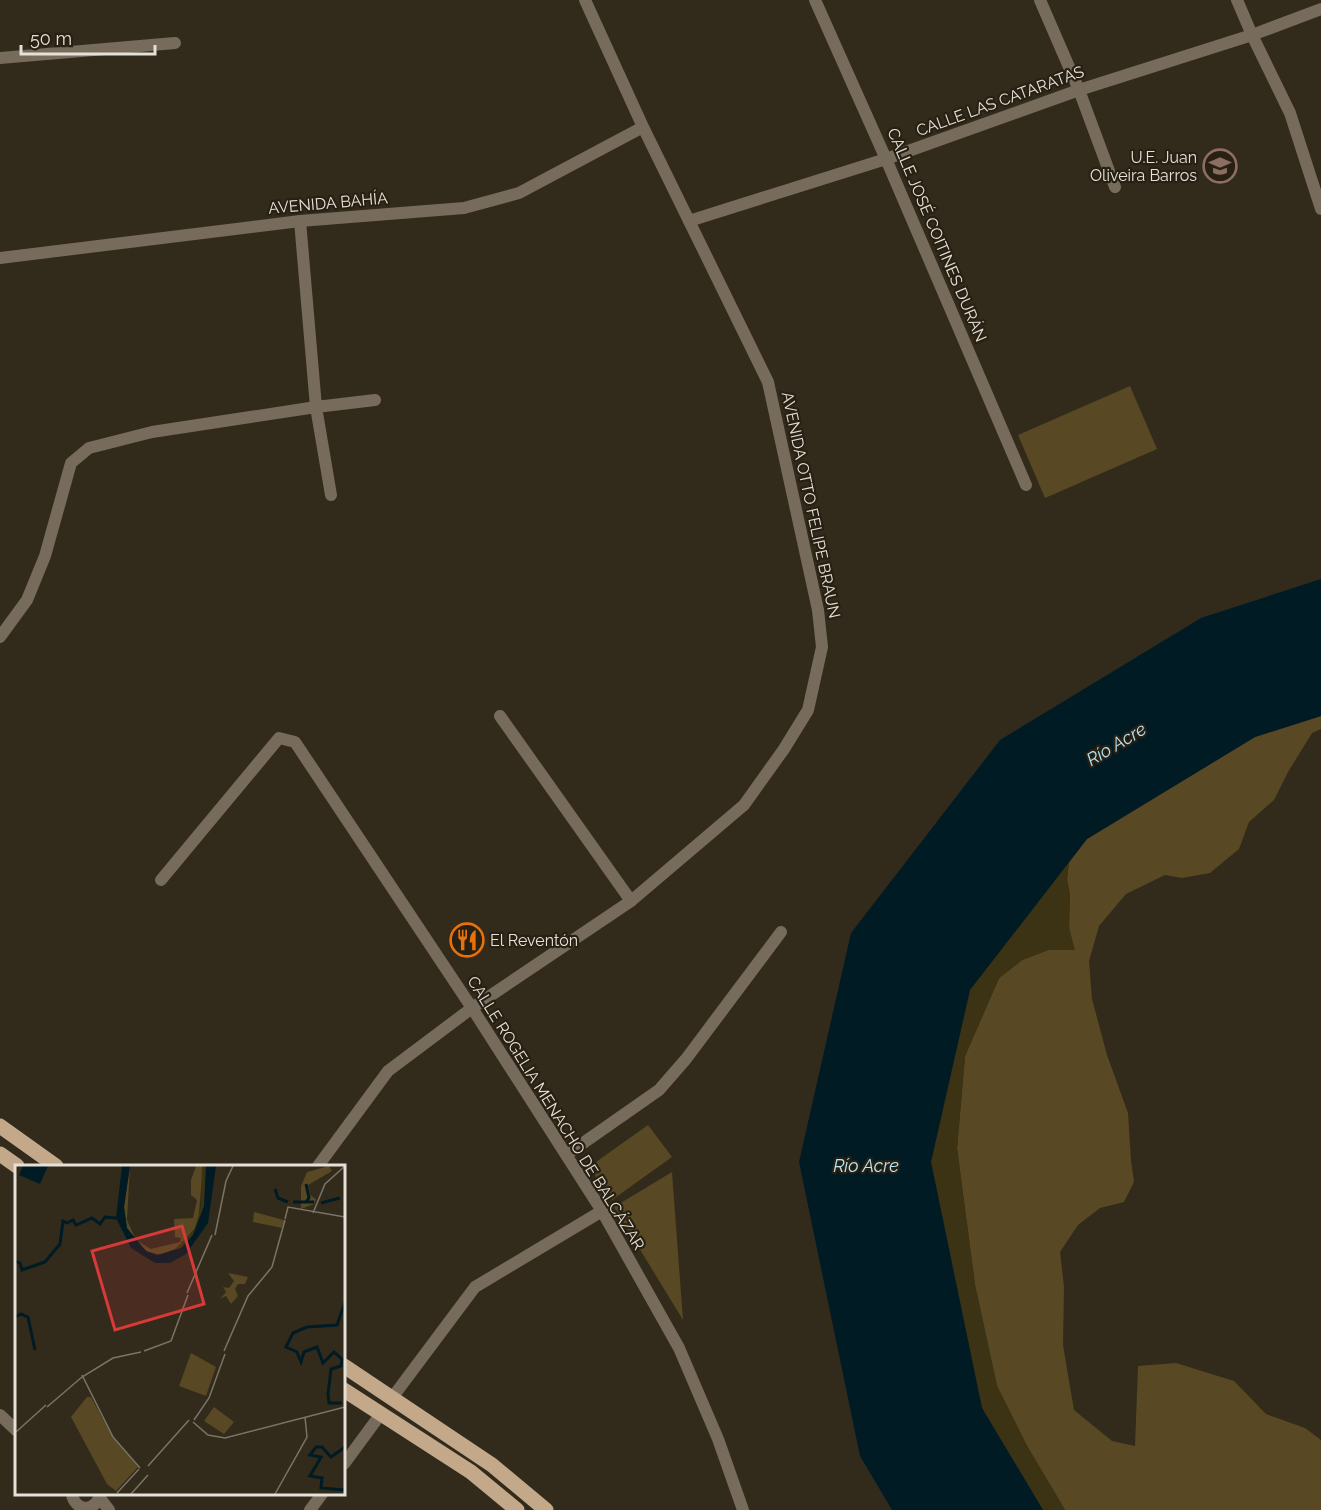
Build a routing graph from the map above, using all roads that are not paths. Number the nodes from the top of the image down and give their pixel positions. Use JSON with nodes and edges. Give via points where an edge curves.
{"nodes":[{"id":1,"x":585,"y":0,"type":"edge"},
{"id":2,"x":815,"y":0,"type":"edge"},
{"id":3,"x":1040,"y":0,"type":"edge"},
{"id":4,"x":1237,"y":0,"type":"edge"},
{"id":5,"x":1321,"y":9,"type":"edge"},
{"id":6,"x":1252,"y":35,"type":"junction"},
{"id":7,"x":176,"y":43,"type":"dead end"},
{"id":8,"x":0,"y":58,"type":"edge"},
{"id":9,"x":1079,"y":90,"type":"junction"},
{"id":10,"x":643,"y":127,"type":"junction"},
{"id":11,"x":886,"y":159,"type":"junction"},
{"id":12,"x":1114,"y":187,"type":"dead end"},
{"id":13,"x":1321,"y":209,"type":"edge"},
{"id":14,"x":300,"y":221,"type":"junction"},
{"id":15,"x":689,"y":221,"type":"junction"},
{"id":16,"x":0,"y":258,"type":"edge"},
{"id":17,"x":375,"y":400,"type":"dead end"},
{"id":18,"x":316,"y":407,"type":"junction"},
{"id":19,"x":1026,"y":485,"type":"dead end"},
{"id":20,"x":331,"y":495,"type":"dead end"},
{"id":21,"x":0,"y":637,"type":"edge"},
{"id":22,"x":500,"y":716,"type":"dead end"},
{"id":23,"x":161,"y":880,"type":"dead end"},
{"id":24,"x":631,"y":901,"type":"junction"},
{"id":25,"x":781,"y":932,"type":"dead end"},
{"id":26,"x":472,"y":1008,"type":"junction"},
{"id":27,"x":0,"y":1126,"type":"edge"},
{"id":28,"x":0,"y":1154,"type":"edge"},
{"id":29,"x":566,"y":1155,"type":"junction"},
{"id":30,"x":15,"y":1165,"type":"edge"},
{"id":31,"x":53,"y":1165,"type":"edge"},
{"id":32,"x":319,"y":1165,"type":"edge"},
{"id":33,"x":602,"y":1211,"type":"junction"},
{"id":34,"x":345,"y":1367,"type":"edge"},
{"id":35,"x":345,"y":1391,"type":"edge"},
{"id":36,"x":392,"y":1398,"type":"junction"},
{"id":37,"x":380,"y":1414,"type":"junction"},
{"id":38,"x":0,"y":1415,"type":"edge"},
{"id":39,"x":15,"y":1429,"type":"edge"},
{"id":40,"x":345,"y":1463,"type":"edge"},
{"id":41,"x":72,"y":1495,"type":"edge"},
{"id":42,"x":99,"y":1495,"type":"edge"},
{"id":43,"x":321,"y":1495,"type":"edge"},
{"id":44,"x":84,"y":1509,"type":"edge"},
{"id":45,"x":109,"y":1510,"type":"edge"},
{"id":46,"x":310,"y":1510,"type":"edge"},
{"id":47,"x":517,"y":1510,"type":"edge"},
{"id":48,"x":546,"y":1510,"type":"edge"},
{"id":49,"x":743,"y":1510,"type":"edge"}],
"edges":[{"from":1,"to":10,"type":"street","name":"AVENIDA OTTO FELIPE BRAUN"},
{"from":2,"to":11,"type":"street","name":"CALLE JOSÉ COITINES DURÁN"},
{"from":3,"to":9,"type":"street"},
{"from":4,"to":6,"type":"street"},
{"from":5,"to":6,"type":"street","name":"CALLE LAS CATARATAS"},
{"from":6,"to":9,"type":"street","name":"CALLE LAS CATARATAS"},
{"from":6,"to":13,"type":"street","via":[[1290,113]]},
{"from":7,"to":8,"type":"street"},
{"from":9,"to":11,"type":"street","name":"CALLE LAS CATARATAS"},
{"from":9,"to":12,"type":"street"},
{"from":10,"to":14,"type":"street","name":"AVENIDA BAHÍA","via":[[519,193],[464,208]]},
{"from":10,"to":15,"type":"street","name":"AVENIDA OTTO FELIPE BRAUN"},
{"from":11,"to":15,"type":"street","name":"CALLE LAS CATARATAS"},
{"from":11,"to":19,"type":"street","name":"CALLE JOSÉ COITINES DURÁN"},
{"from":14,"to":16,"type":"street","name":"AVENIDA BAHÍA"},
{"from":14,"to":18,"type":"street"},
{"from":15,"to":24,"type":"street","name":"AVENIDA OTTO FELIPE BRAUN","via":[[768,382],[818,610],[822,647],[808,710],[744,805]]},
{"from":17,"to":18,"type":"street"},
{"from":18,"to":20,"type":"street"},
{"from":18,"to":21,"type":"street","via":[[152,432],[90,448],[70,463],[45,556],[27,600]]},
{"from":22,"to":24,"type":"street"},
{"from":23,"to":26,"type":"street","name":"CALLE ROGELIA MENACHO DE BALCÁZAR","via":[[279,738],[295,742]]},
{"from":24,"to":26,"type":"street","name":"AVENIDA OTTO FELIPE BRAUN"},
{"from":25,"to":29,"type":"street","via":[[659,1090]]},
{"from":26,"to":29,"type":"street","name":"CALLE ROGELIA MENACHO DE BALCÁZAR"},
{"from":26,"to":32,"type":"street","name":"AVENIDA OTTO FELIPE BRAUN","via":[[388,1071]]},
{"from":27,"to":31,"type":"main road"},
{"from":28,"to":30,"type":"main road"},
{"from":29,"to":33,"type":"street","name":"CALLE ROGELIA MENACHO DE BALCÁZAR"},
{"from":33,"to":36,"type":"street","via":[[475,1287]]},
{"from":33,"to":49,"type":"street","name":"CALLE ROGELIA MENACHO DE BALCÁZAR","via":[[680,1348]]},
{"from":34,"to":36,"type":"main road"},
{"from":35,"to":37,"type":"main road"},
{"from":36,"to":48,"type":"main road","via":[[492,1465]]},
{"from":37,"to":40,"type":"street"},
{"from":37,"to":47,"type":"main road","via":[[471,1472]]},
{"from":38,"to":39,"type":"street"},
{"from":41,"to":44,"type":"street"},
{"from":42,"to":44,"type":"street","via":[[95,1504]]},
{"from":42,"to":45,"type":"street"},
{"from":43,"to":46,"type":"street"}]}
